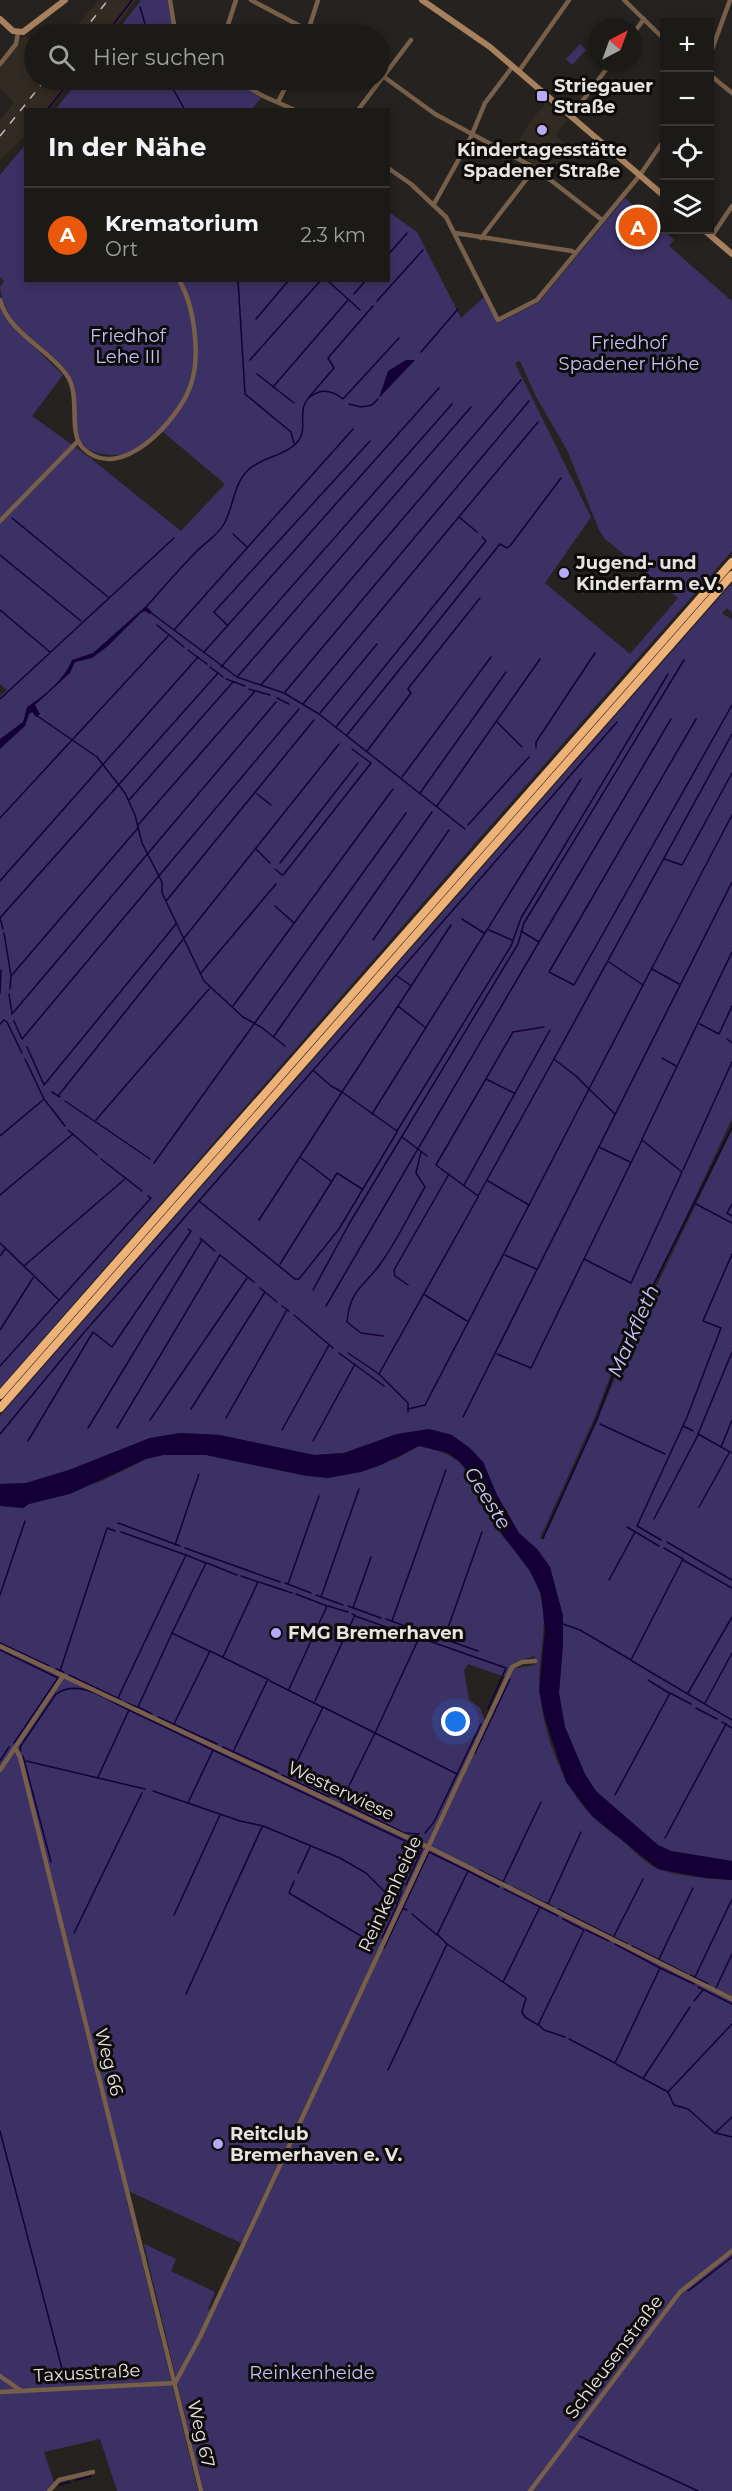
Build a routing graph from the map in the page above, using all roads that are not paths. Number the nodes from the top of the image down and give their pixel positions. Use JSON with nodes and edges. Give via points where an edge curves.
{"nodes":[{"id":1,"x":65,"y":0,"type":"edge"},
{"id":2,"x":170,"y":0,"type":"edge"},
{"id":3,"x":236,"y":0,"type":"edge"},
{"id":4,"x":251,"y":0,"type":"edge"},
{"id":5,"x":318,"y":0,"type":"edge"},
{"id":6,"x":422,"y":0,"type":"edge"},
{"id":7,"x":436,"y":0,"type":"edge"},
{"id":8,"x":569,"y":0,"type":"edge"},
{"id":9,"x":624,"y":0,"type":"edge"},
{"id":10,"x":730,"y":0,"type":"edge"},
{"id":11,"x":432,"y":6,"type":"junction"},
{"id":12,"x":0,"y":19,"type":"edge"},
{"id":13,"x":644,"y":20,"type":"junction"},
{"id":14,"x":642,"y":23,"type":"edge"},
{"id":15,"x":34,"y":24,"type":"edge"},
{"id":16,"x":174,"y":24,"type":"edge"},
{"id":17,"x":228,"y":24,"type":"edge"},
{"id":18,"x":294,"y":24,"type":"edge"},
{"id":19,"x":310,"y":24,"type":"edge"},
{"id":20,"x":24,"y":31,"type":"edge"},
{"id":21,"x":18,"y":33,"type":"junction"},
{"id":22,"x":660,"y":35,"type":"edge"},
{"id":23,"x":411,"y":40,"type":"dead end"},
{"id":24,"x":714,"y":44,"type":"edge"},
{"id":25,"x":0,"y":64,"type":"edge"},
{"id":26,"x":390,"y":65,"type":"edge"},
{"id":27,"x":516,"y":69,"type":"junction"},
{"id":28,"x":604,"y":72,"type":"edge"},
{"id":29,"x":714,"y":78,"type":"edge"},
{"id":30,"x":390,"y":82,"type":"edge"},
{"id":31,"x":252,"y":90,"type":"edge"},
{"id":32,"x":284,"y":90,"type":"edge"},
{"id":33,"x":372,"y":90,"type":"edge"},
{"id":34,"x":732,"y":93,"type":"edge"},
{"id":35,"x":278,"y":102,"type":"junction"},
{"id":36,"x":291,"y":108,"type":"edge"},
{"id":37,"x":359,"y":108,"type":"edge"},
{"id":38,"x":570,"y":116,"type":"junction"},
{"id":39,"x":471,"y":134,"type":"junction"},
{"id":40,"x":660,"y":146,"type":"edge"},
{"id":41,"x":535,"y":168,"type":"junction"},
{"id":42,"x":390,"y":170,"type":"edge"},
{"id":43,"x":640,"y":175,"type":"junction"},
{"id":44,"x":660,"y":192,"type":"edge"},
{"id":45,"x":434,"y":204,"type":"junction"},
{"id":46,"x":732,"y":206,"type":"edge"},
{"id":47,"x":602,"y":220,"type":"junction"},
{"id":48,"x":455,"y":233,"type":"junction"},
{"id":49,"x":709,"y":234,"type":"edge"},
{"id":50,"x":712,"y":236,"type":"junction"},
{"id":51,"x":481,"y":238,"type":"junction"},
{"id":52,"x":575,"y":253,"type":"junction"},
{"id":53,"x":732,"y":254,"type":"edge"},
{"id":54,"x":180,"y":282,"type":"edge"},
{"id":55,"x":0,"y":300,"type":"edge"},
{"id":56,"x":78,"y":441,"type":"junction"},
{"id":57,"x":0,"y":521,"type":"edge"},
{"id":58,"x":732,"y":562,"type":"edge"},
{"id":59,"x":732,"y":575,"type":"edge"},
{"id":60,"x":0,"y":1395,"type":"edge"},
{"id":61,"x":0,"y":1408,"type":"edge"},
{"id":62,"x":0,"y":1646,"type":"edge"},
{"id":63,"x":535,"y":1661,"type":"dead end"},
{"id":64,"x":63,"y":1676,"type":"junction"},
{"id":65,"x":15,"y":1748,"type":"junction"},
{"id":66,"x":0,"y":1770,"type":"edge"},
{"id":67,"x":428,"y":1847,"type":"junction"},
{"id":68,"x":732,"y":1999,"type":"edge"},
{"id":69,"x":732,"y":2251,"type":"edge"},
{"id":70,"x":0,"y":2376,"type":"edge"},
{"id":71,"x":175,"y":2383,"type":"junction"},
{"id":72,"x":20,"y":2391,"type":"junction"},
{"id":73,"x":0,"y":2392,"type":"edge"},
{"id":74,"x":93,"y":2472,"type":"dead end"},
{"id":75,"x":49,"y":2491,"type":"edge"},
{"id":76,"x":201,"y":2491,"type":"edge"},
{"id":77,"x":530,"y":2491,"type":"edge"}],
"edges":[{"from":1,"to":15,"type":"street"},
{"from":2,"to":16,"type":"street"},
{"from":3,"to":17,"type":"street"},
{"from":4,"to":18,"type":"street"},
{"from":5,"to":19,"type":"street"},
{"from":6,"to":11,"type":"street"},
{"from":7,"to":11,"type":"street"},
{"from":8,"to":27,"type":"street"},
{"from":9,"to":13,"type":"street"},
{"from":10,"to":24,"type":"street"},
{"from":11,"to":27,"type":"street","via":[[476,35]]},
{"from":12,"to":21,"type":"street"},
{"from":13,"to":14,"type":"street"},
{"from":13,"to":22,"type":"street"},
{"from":20,"to":21,"type":"street"},
{"from":21,"to":25,"type":"street","via":[[16,44]]},
{"from":23,"to":26,"type":"street"},
{"from":27,"to":38,"type":"street"},
{"from":27,"to":39,"type":"street","via":[[485,103]]},
{"from":28,"to":38,"type":"street"},
{"from":29,"to":34,"type":"street"},
{"from":30,"to":39,"type":"street"},
{"from":31,"to":35,"type":"street"},
{"from":32,"to":35,"type":"street"},
{"from":33,"to":37,"type":"street"},
{"from":35,"to":36,"type":"street"},
{"from":38,"to":43,"type":"street"},
{"from":39,"to":41,"type":"street"},
{"from":39,"to":45,"type":"street"},
{"from":40,"to":43,"type":"street"},
{"from":41,"to":47,"type":"street"},
{"from":41,"to":51,"type":"street"},
{"from":42,"to":45,"type":"street"},
{"from":43,"to":44,"type":"street"},
{"from":43,"to":47,"type":"street"},
{"from":45,"to":48,"type":"street"},
{"from":46,"to":50,"type":"street"},
{"from":47,"to":52,"type":"street"},
{"from":48,"to":51,"type":"street"},
{"from":48,"to":52,"type":"street","via":[[498,320],[537,300]]},
{"from":49,"to":50,"type":"street"},
{"from":50,"to":53,"type":"street"},
{"from":51,"to":52,"type":"street"},
{"from":54,"to":56,"type":"street","via":[[191,309],[196,361],[185,398],[146,444],[128,455],[115,459],[98,457]]},
{"from":55,"to":56,"type":"street","via":[[14,323],[72,382]]},
{"from":56,"to":57,"type":"street"},
{"from":58,"to":60,"type":"highway"},
{"from":59,"to":61,"type":"highway"},
{"from":62,"to":64,"type":"street","name":"Westerwiese"},
{"from":63,"to":67,"type":"street","name":"Reinkenheide","via":[[512,1667]]},
{"from":64,"to":65,"type":"street"},
{"from":64,"to":67,"type":"street","name":"Westerwiese"},
{"from":65,"to":66,"type":"street"},
{"from":65,"to":71,"type":"street","name":"Weg 66","via":[[21,1757]]},
{"from":67,"to":68,"type":"street","name":"Westerwiese"},
{"from":67,"to":71,"type":"street","name":"Reinkenheide"},
{"from":69,"to":77,"type":"street","name":"Schleusenstraße","via":[[680,2292]]},
{"from":70,"to":72,"type":"street"},
{"from":71,"to":72,"type":"street","name":"Taxusstraße"},
{"from":71,"to":76,"type":"street","name":"Weg 67"},
{"from":72,"to":73,"type":"street","name":"Taxusstraße"},
{"from":74,"to":75,"type":"street","via":[[59,2480]]}]}
